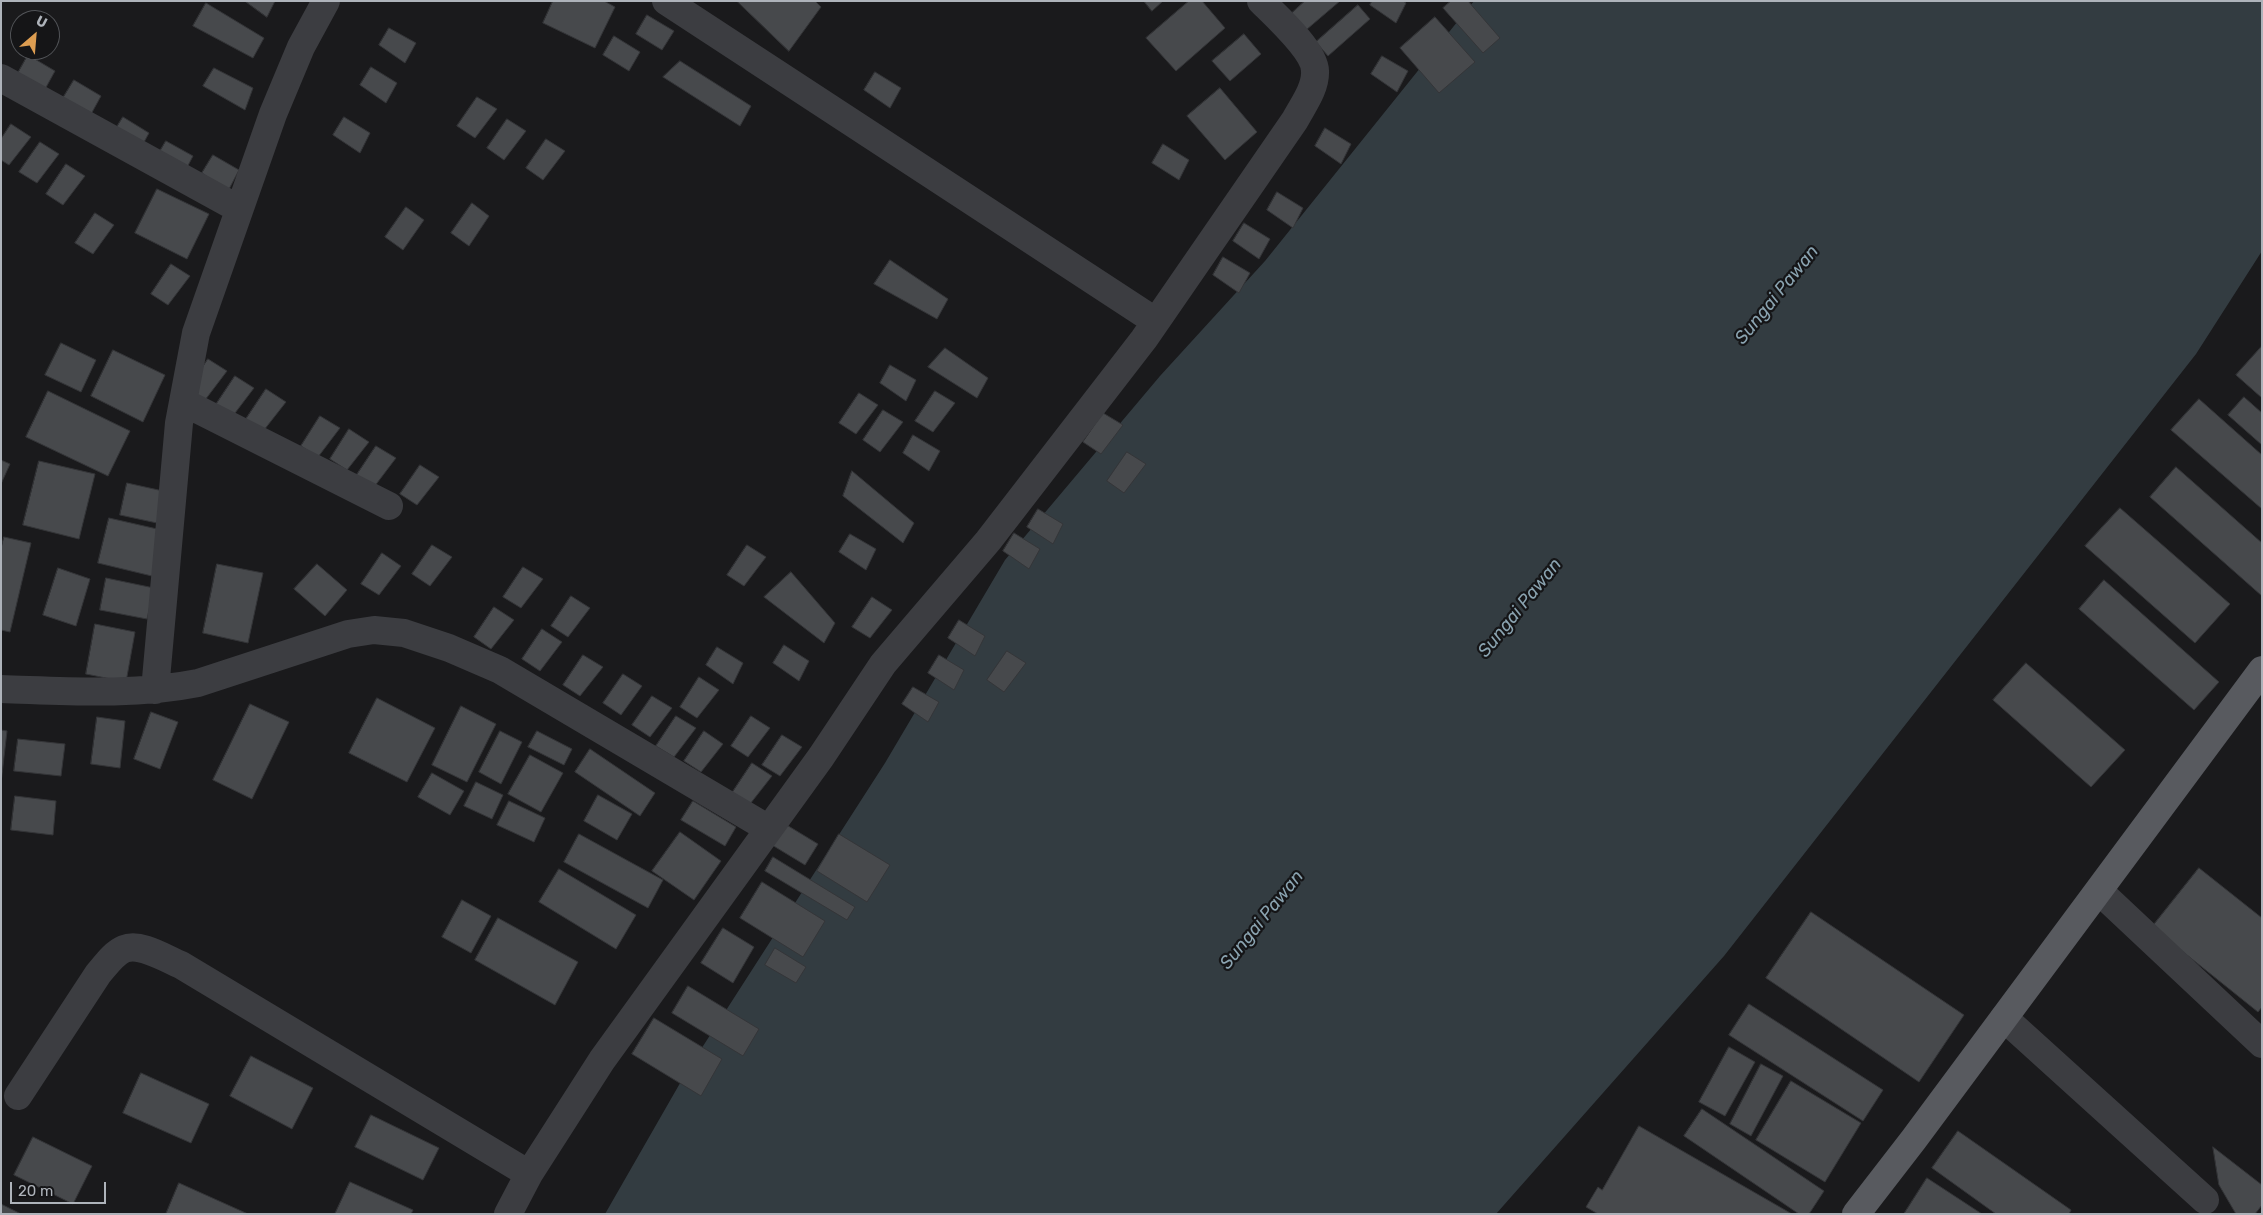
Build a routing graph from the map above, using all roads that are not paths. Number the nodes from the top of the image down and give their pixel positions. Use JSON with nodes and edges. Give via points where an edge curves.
{"nodes":[{"id":1,"x":326,"y":1,"type":"edge"},
{"id":2,"x":666,"y":1,"type":"edge"},
{"id":3,"x":1261,"y":1,"type":"edge"},
{"id":4,"x":1,"y":78,"type":"edge"},
{"id":5,"x":239,"y":209,"type":"junction"},
{"id":6,"x":1155,"y":321,"type":"junction"},
{"id":7,"x":183,"y":402,"type":"junction"},
{"id":8,"x":389,"y":506,"type":"dead end"},
{"id":9,"x":2262,"y":670,"type":"edge"},
{"id":10,"x":1,"y":689,"type":"edge"},
{"id":11,"x":155,"y":690,"type":"junction"},
{"id":12,"x":769,"y":828,"type":"junction"},
{"id":13,"x":2099,"y":891,"type":"junction"},
{"id":14,"x":2004,"y":1018,"type":"junction"},
{"id":15,"x":2262,"y":1044,"type":"edge"},
{"id":16,"x":18,"y":1096,"type":"dead end"},
{"id":17,"x":529,"y":1174,"type":"junction"},
{"id":18,"x":2205,"y":1200,"type":"dead end"},
{"id":19,"x":508,"y":1214,"type":"edge"},
{"id":20,"x":1856,"y":1214,"type":"edge"}],
"edges":[{"from":1,"to":5,"type":"street","via":[[301,47]]},
{"from":2,"to":6,"type":"street"},
{"from":3,"to":6,"type":"street","via":[[1309,53],[1316,69],[1312,88],[1296,120]]},
{"from":4,"to":5,"type":"street"},
{"from":5,"to":7,"type":"street","via":[[196,332]]},
{"from":6,"to":12,"type":"street","via":[[988,541],[883,664]]},
{"from":7,"to":8,"type":"street"},
{"from":7,"to":11,"type":"street"},
{"from":9,"to":13,"type":"main road"},
{"from":10,"to":11,"type":"street"},
{"from":11,"to":12,"type":"street","via":[[198,683],[348,634],[374,630],[404,633],[500,670]]},
{"from":12,"to":17,"type":"street","via":[[602,1060]]},
{"from":13,"to":14,"type":"main road"},
{"from":13,"to":15,"type":"street"},
{"from":14,"to":18,"type":"street"},
{"from":14,"to":20,"type":"main road"},
{"from":16,"to":17,"type":"street","via":[[98,974],[125,949],[143,949],[181,965]]},
{"from":17,"to":19,"type":"street"}]}
